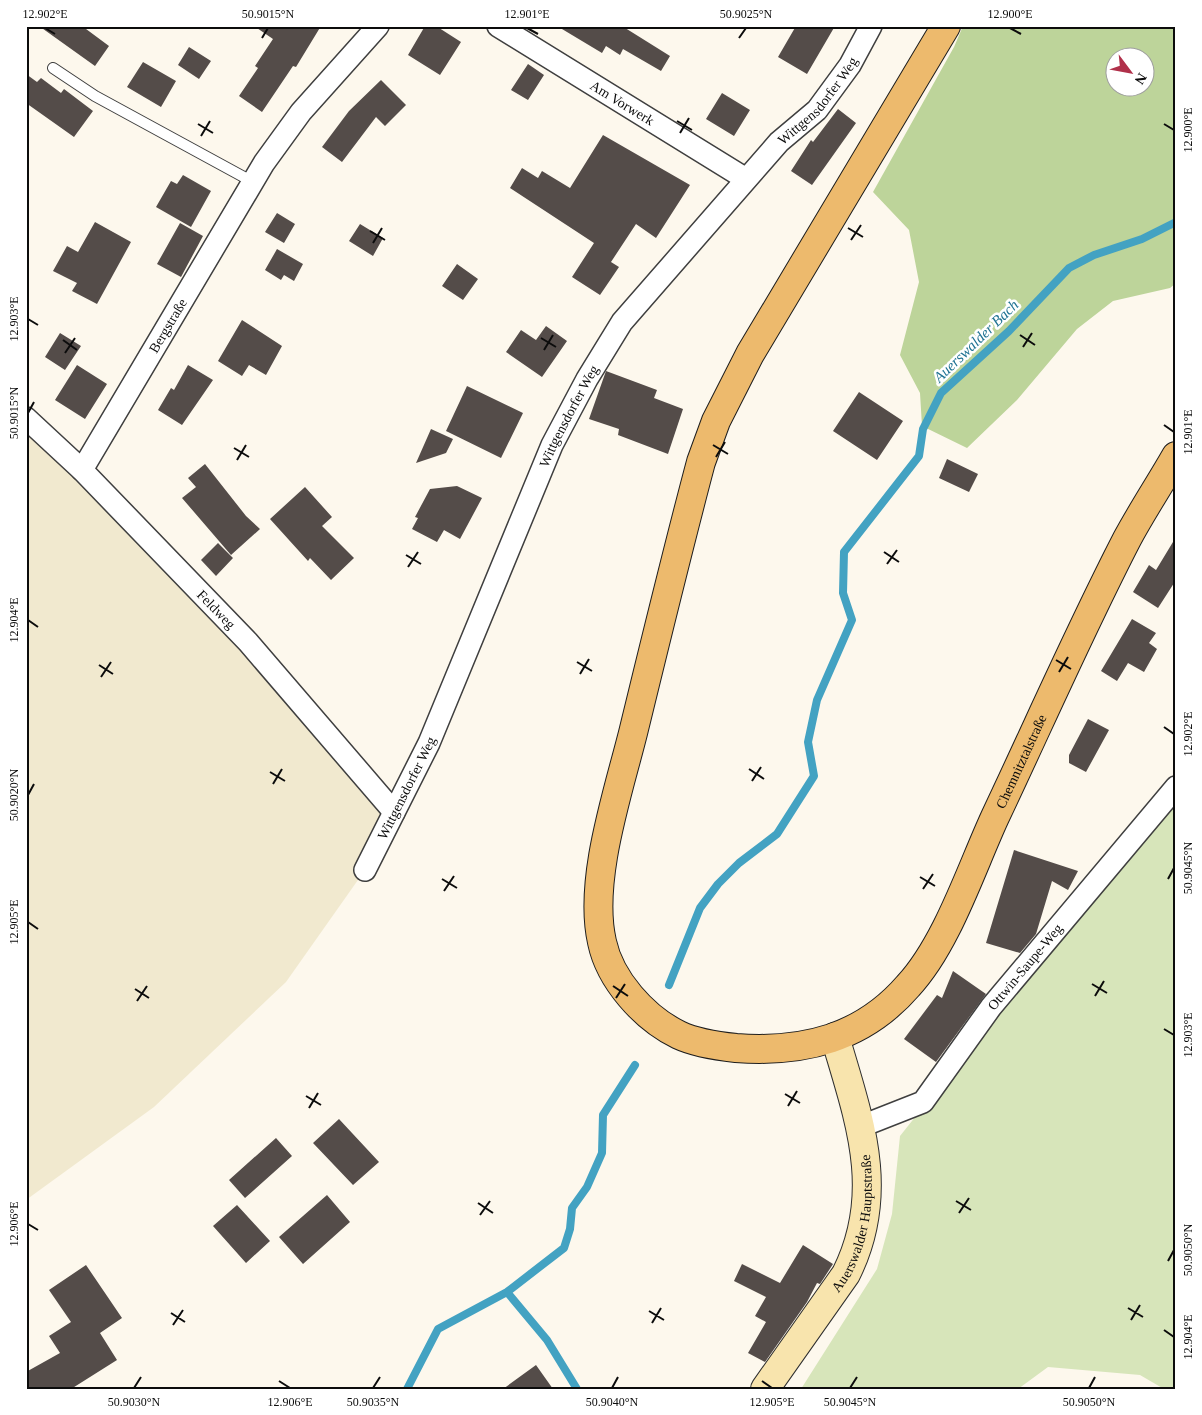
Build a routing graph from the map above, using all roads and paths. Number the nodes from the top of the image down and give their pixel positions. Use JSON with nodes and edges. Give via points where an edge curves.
{"nodes":[{"id":1,"x":378,"y":26,"type":"edge"},
{"id":2,"x":498,"y":26,"type":"edge"},
{"id":3,"x":872,"y":26,"type":"edge"},
{"id":4,"x":946,"y":26,"type":"edge"},
{"id":5,"x":53,"y":68,"type":"dead end"},
{"id":6,"x":746,"y":179,"type":"junction"},
{"id":7,"x":253,"y":182,"type":"junction"},
{"id":8,"x":26,"y":418,"type":"edge"},
{"id":9,"x":1176,"y":456,"type":"edge"},
{"id":10,"x":82,"y":470,"type":"junction"},
{"id":11,"x":1176,"y":787,"type":"edge"},
{"id":12,"x":394,"y":812,"type":"junction"},
{"id":13,"x":365,"y":870,"type":"dead end"},
{"id":14,"x":835,"y":1037,"type":"junction"},
{"id":15,"x":862,"y":1126,"type":"junction"},
{"id":16,"x":765,"y":1389,"type":"edge"}],
"edges":[{"from":1,"to":7,"type":"street","name":"Bergstraße","via":[[301,112]]},
{"from":2,"to":6,"type":"street","name":"Am Vorwerk"},
{"from":3,"to":6,"type":"street","name":"Wittgensdorfer Weg","via":[[850,65],[817,110],[779,142]]},
{"from":4,"to":14,"type":"main road","name":"Chemnitztalstraße","via":[[750,354],[716,422],[689,507],[608,833],[597,909],[602,943],[613,974],[646,1010],[678,1034],[703,1043],[764,1049],[808,1045]]},
{"from":5,"to":7,"type":"lane","via":[[95,96]]},
{"from":6,"to":12,"type":"street","name":"Wittgensdorfer Weg","via":[[622,322],[587,379],[552,445],[429,743]]},
{"from":7,"to":10,"type":"street","name":"Bergstraße"},
{"from":8,"to":10,"type":"street","name":"Feldweg"},
{"from":9,"to":14,"type":"main road","name":"Chemnitztalstraße","via":[[1129,536],[1059,679],[966,888],[935,946],[913,982],[886,1010]]},
{"from":10,"to":12,"type":"street","name":"Feldweg","via":[[248,642]]},
{"from":11,"to":15,"type":"street","name":"Ottwin-Saupe-Weg","via":[[991,1007],[923,1102]]},
{"from":12,"to":13,"type":"street","name":"Wittgensdorfer Weg"},
{"from":14,"to":15,"type":"main road","name":"Auerswalder Hauptstraße"},
{"from":15,"to":16,"type":"main road","name":"Auerswalder Hauptstraße","via":[[869,1193],[856,1255]]}]}
